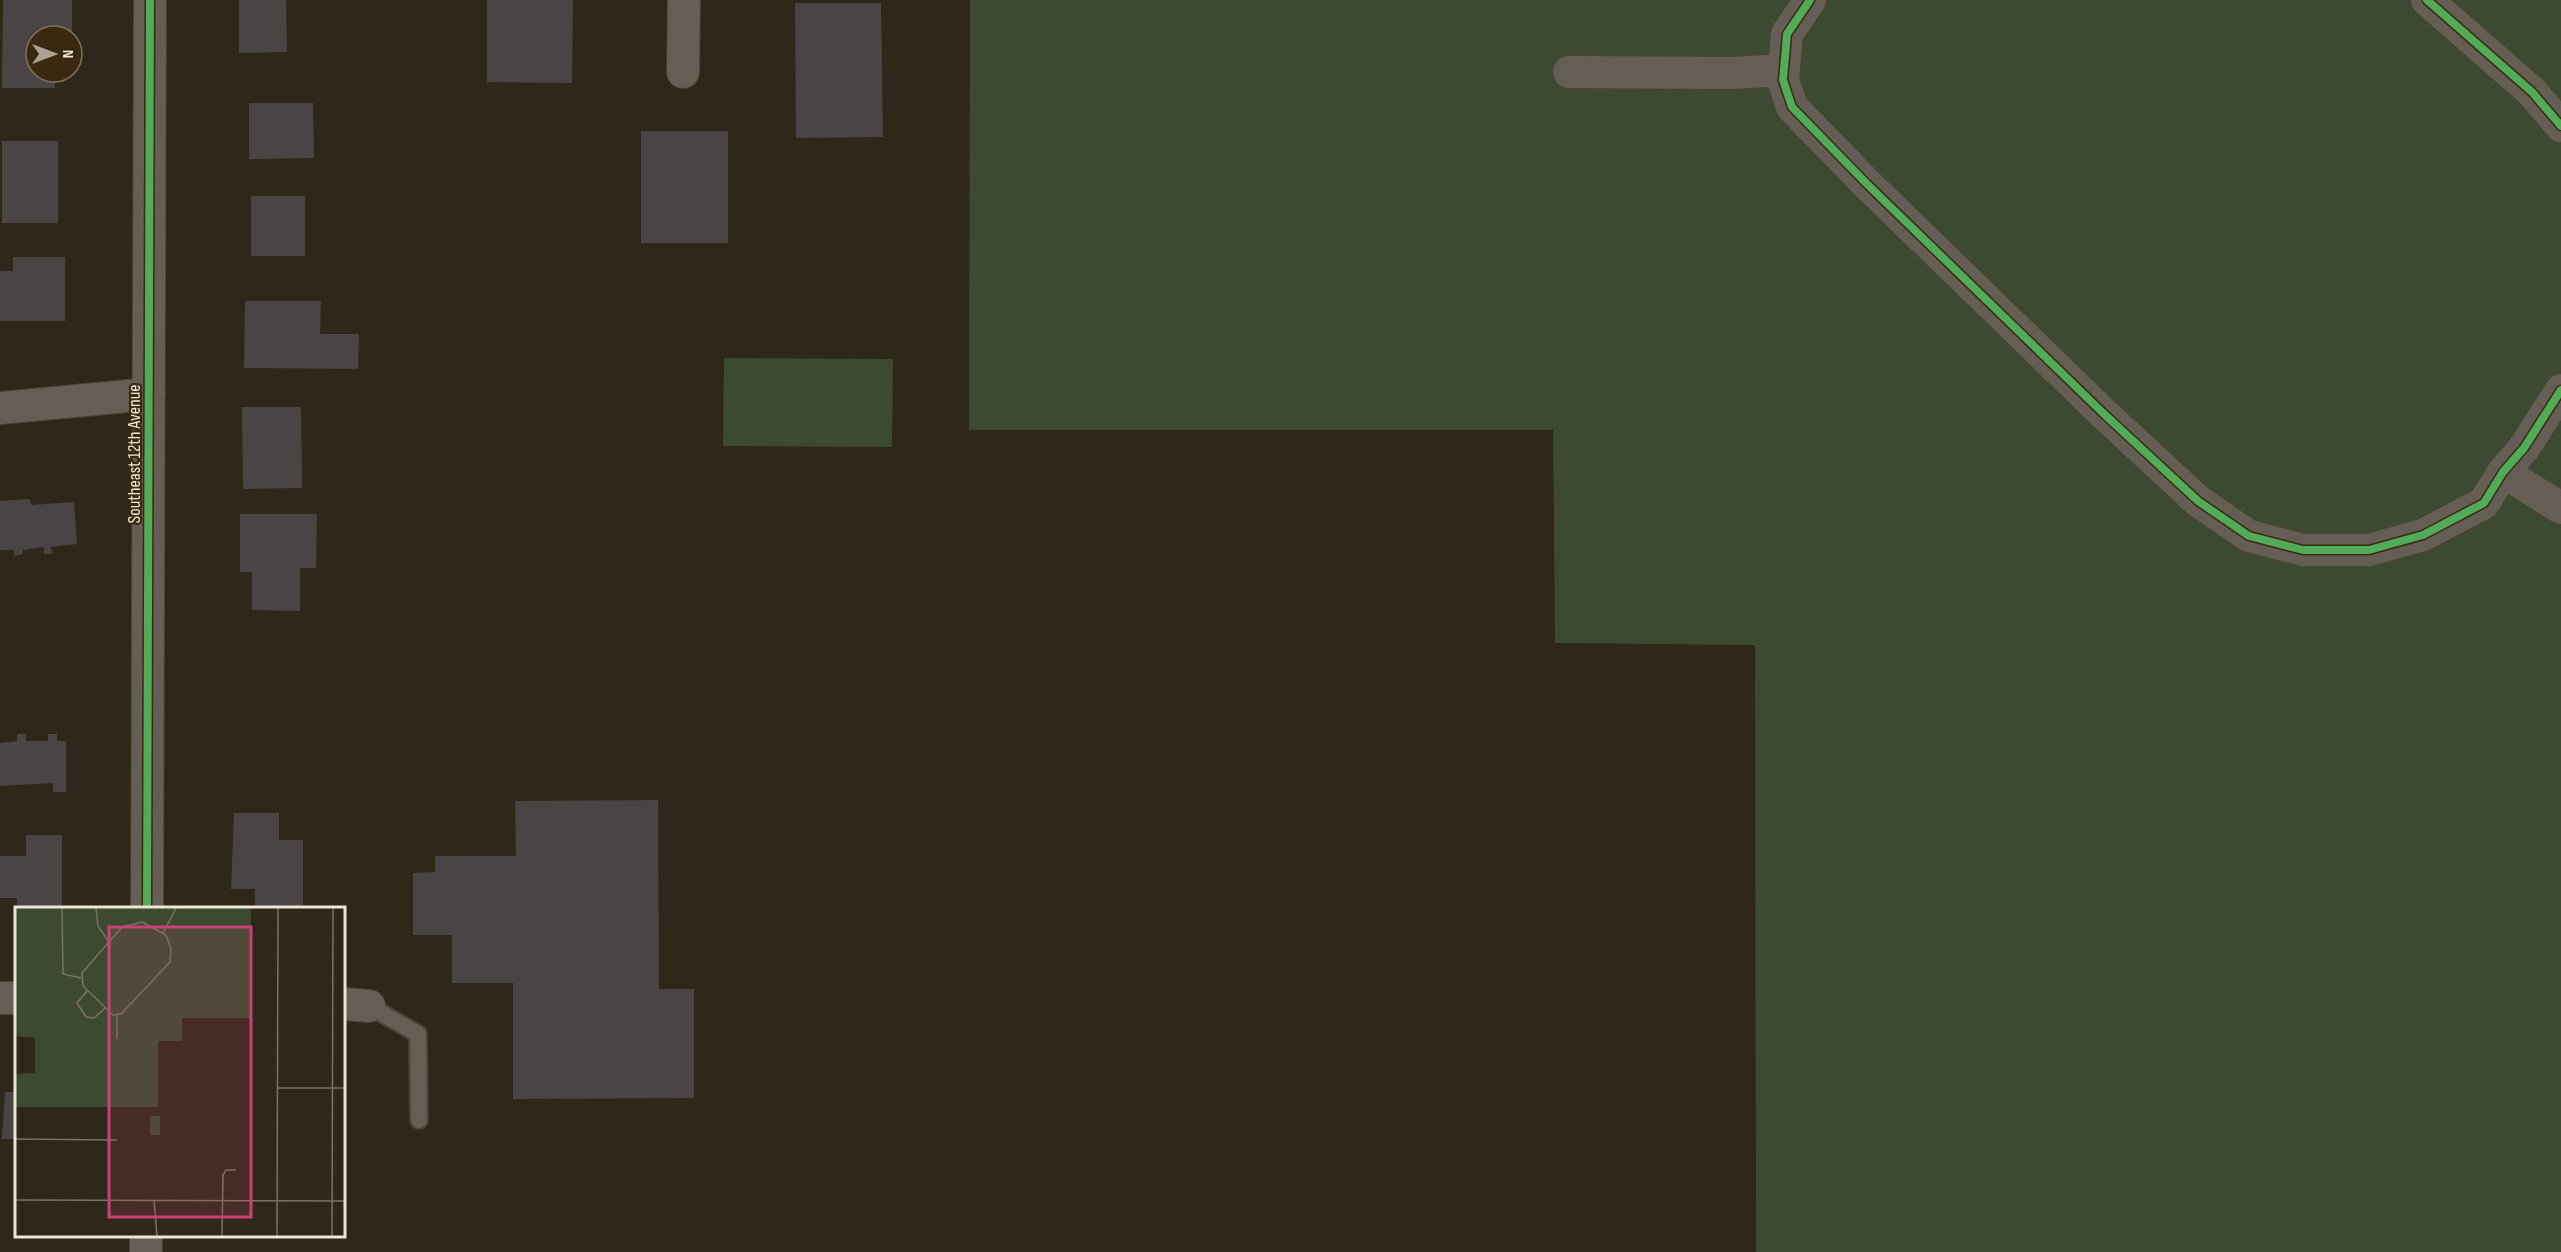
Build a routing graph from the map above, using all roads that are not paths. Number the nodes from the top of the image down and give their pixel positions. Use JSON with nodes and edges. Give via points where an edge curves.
{"nodes":[{"id":1,"x":150,"y":0,"type":"edge"},
{"id":2,"x":684,"y":0,"type":"edge"},
{"id":3,"x":1810,"y":0,"type":"edge"},
{"id":4,"x":2430,"y":1,"type":"edge"},
{"id":5,"x":1783,"y":70,"type":"junction"},
{"id":6,"x":683,"y":72,"type":"dead end"},
{"id":7,"x":1569,"y":72,"type":"dead end"},
{"id":8,"x":2561,"y":126,"type":"edge"},
{"id":9,"x":2561,"y":390,"type":"edge"},
{"id":10,"x":149,"y":394,"type":"junction"},
{"id":11,"x":0,"y":408,"type":"edge"},
{"id":12,"x":2502,"y":472,"type":"junction"},
{"id":13,"x":2561,"y":508,"type":"edge"},
{"id":14,"x":147,"y":907,"type":"edge"},
{"id":15,"x":0,"y":998,"type":"edge"},
{"id":16,"x":15,"y":999,"type":"edge"},
{"id":17,"x":356,"y":1005,"type":"edge"},
{"id":18,"x":419,"y":1120,"type":"dead end"}],
"edges":[{"from":1,"to":10,"type":"street","name":"Southeast 12th Avenue"},
{"from":2,"to":6,"type":"street"},
{"from":3,"to":5,"type":"street","via":[[1787,34]]},
{"from":4,"to":8,"type":"street","via":[[2532,92]]},
{"from":5,"to":7,"type":"street"},
{"from":5,"to":12,"type":"street","via":[[1792,107],[1867,184],[2189,493],[2249,536],[2303,550],[2369,550],[2423,535],[2484,503]]},
{"from":9,"to":12,"type":"street","via":[[2524,448]]},
{"from":10,"to":11,"type":"street"},
{"from":10,"to":14,"type":"street","name":"Southeast 12th Avenue"},
{"from":12,"to":13,"type":"street"},
{"from":15,"to":16,"type":"street"},
{"from":17,"to":18,"type":"lane","via":[[418,1034]]}]}
